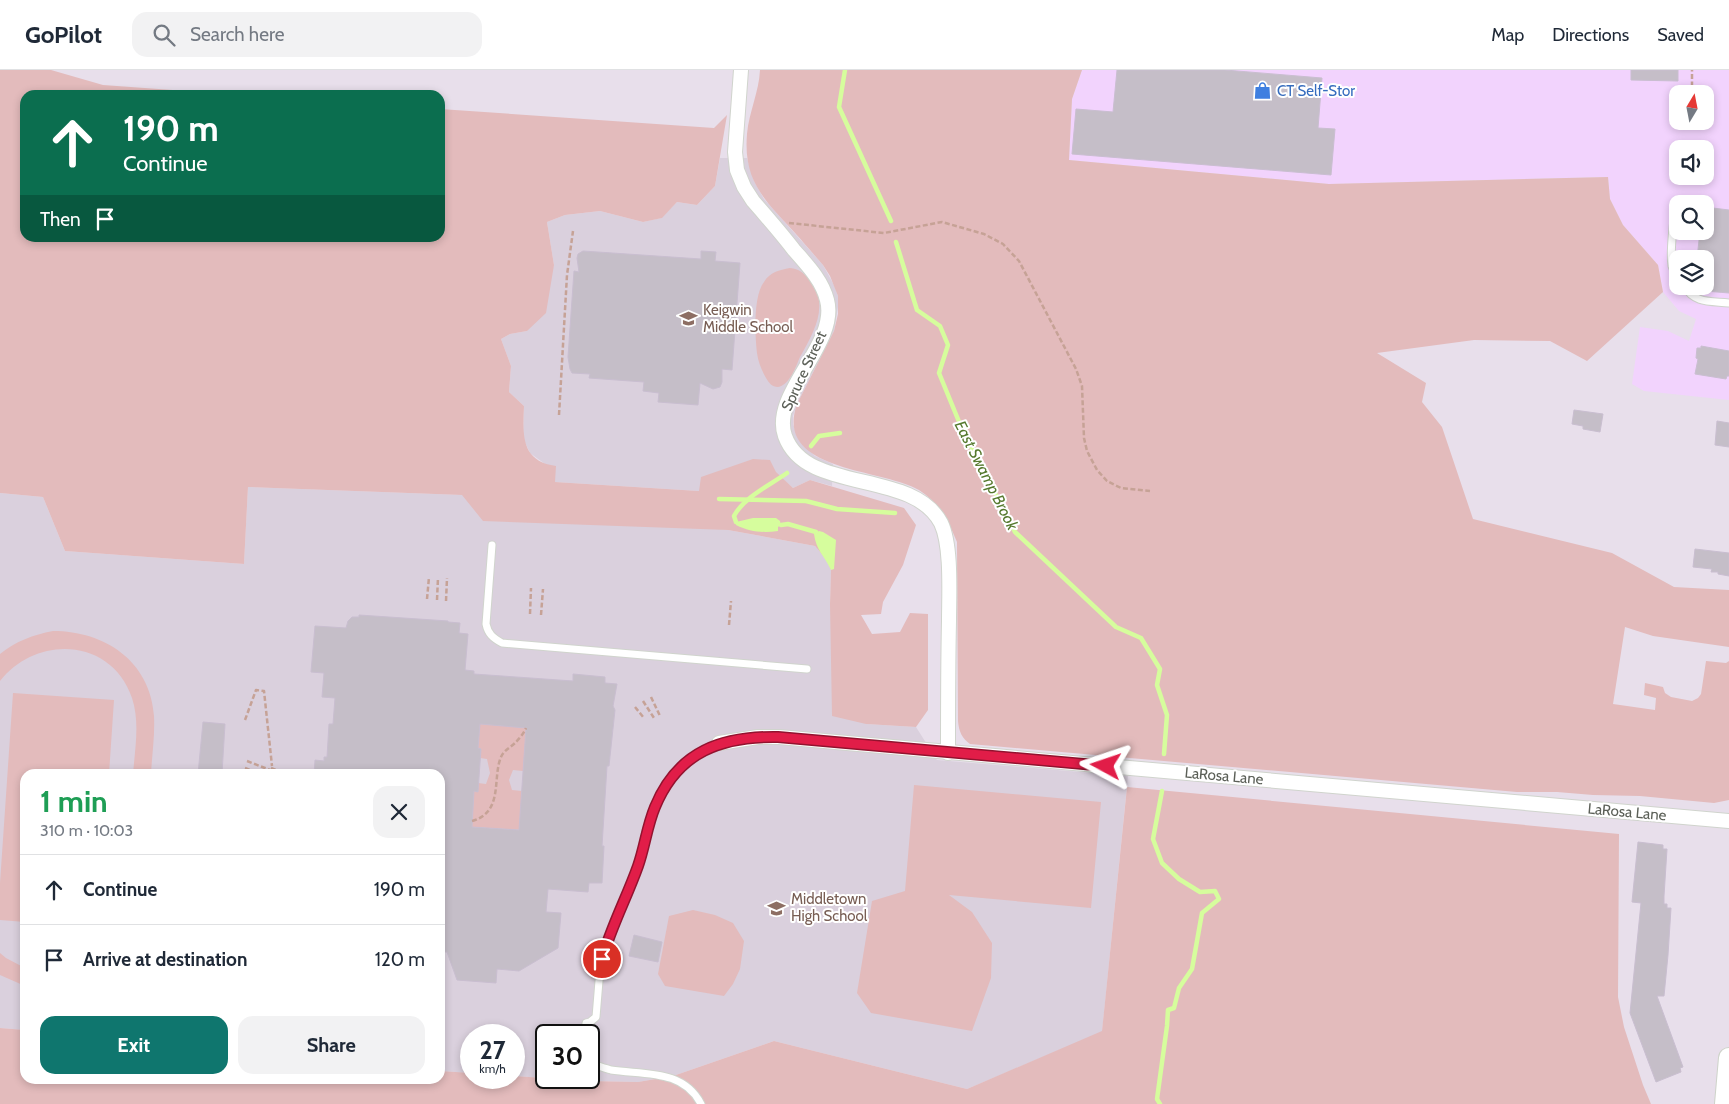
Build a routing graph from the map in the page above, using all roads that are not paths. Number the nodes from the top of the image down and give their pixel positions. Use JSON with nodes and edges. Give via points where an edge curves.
{"nodes":[{"id":1,"x":741,"y":70,"type":"edge"},
{"id":2,"x":1690,"y":295,"type":"edge"},
{"id":3,"x":1729,"y":303,"type":"edge"},
{"id":4,"x":492,"y":545,"type":"dead end"},
{"id":5,"x":807,"y":669,"type":"dead end"},
{"id":6,"x":719,"y":743,"type":"joint"},
{"id":7,"x":948,"y":753,"type":"junction"},
{"id":8,"x":1729,"y":822,"type":"edge"},
{"id":9,"x":586,"y":1024,"type":"edge"},
{"id":10,"x":1729,"y":1058,"type":"edge"},
{"id":11,"x":600,"y":1067,"type":"edge"},
{"id":12,"x":701,"y":1104,"type":"edge"},
{"id":13,"x":1726,"y":1104,"type":"edge"}],
"edges":[{"from":1,"to":7,"type":"street","name":"Spruce Street","via":[[735,152],[737,170],[753,201],[818,278],[828,305],[822,338],[786,408],[784,433],[795,452],[810,464],[904,492],[932,512],[940,523],[945,536],[949,575]]},
{"from":2,"to":3,"type":"lane","via":[[1698,300]]},
{"from":4,"to":5,"type":"lane","via":[[486,624],[491,635],[502,643]]},
{"from":6,"to":7,"type":"street","name":"LaRosa Lane","via":[[778,737]]},
{"from":6,"to":9,"type":"lane","via":[[676,771],[654,807],[638,866],[605,949],[596,1016]]},
{"from":7,"to":8,"type":"street","name":"LaRosa Lane"},
{"from":10,"to":13,"type":"main road"},
{"from":11,"to":12,"type":"lane","via":[[655,1073],[677,1081],[696,1094]]}]}
